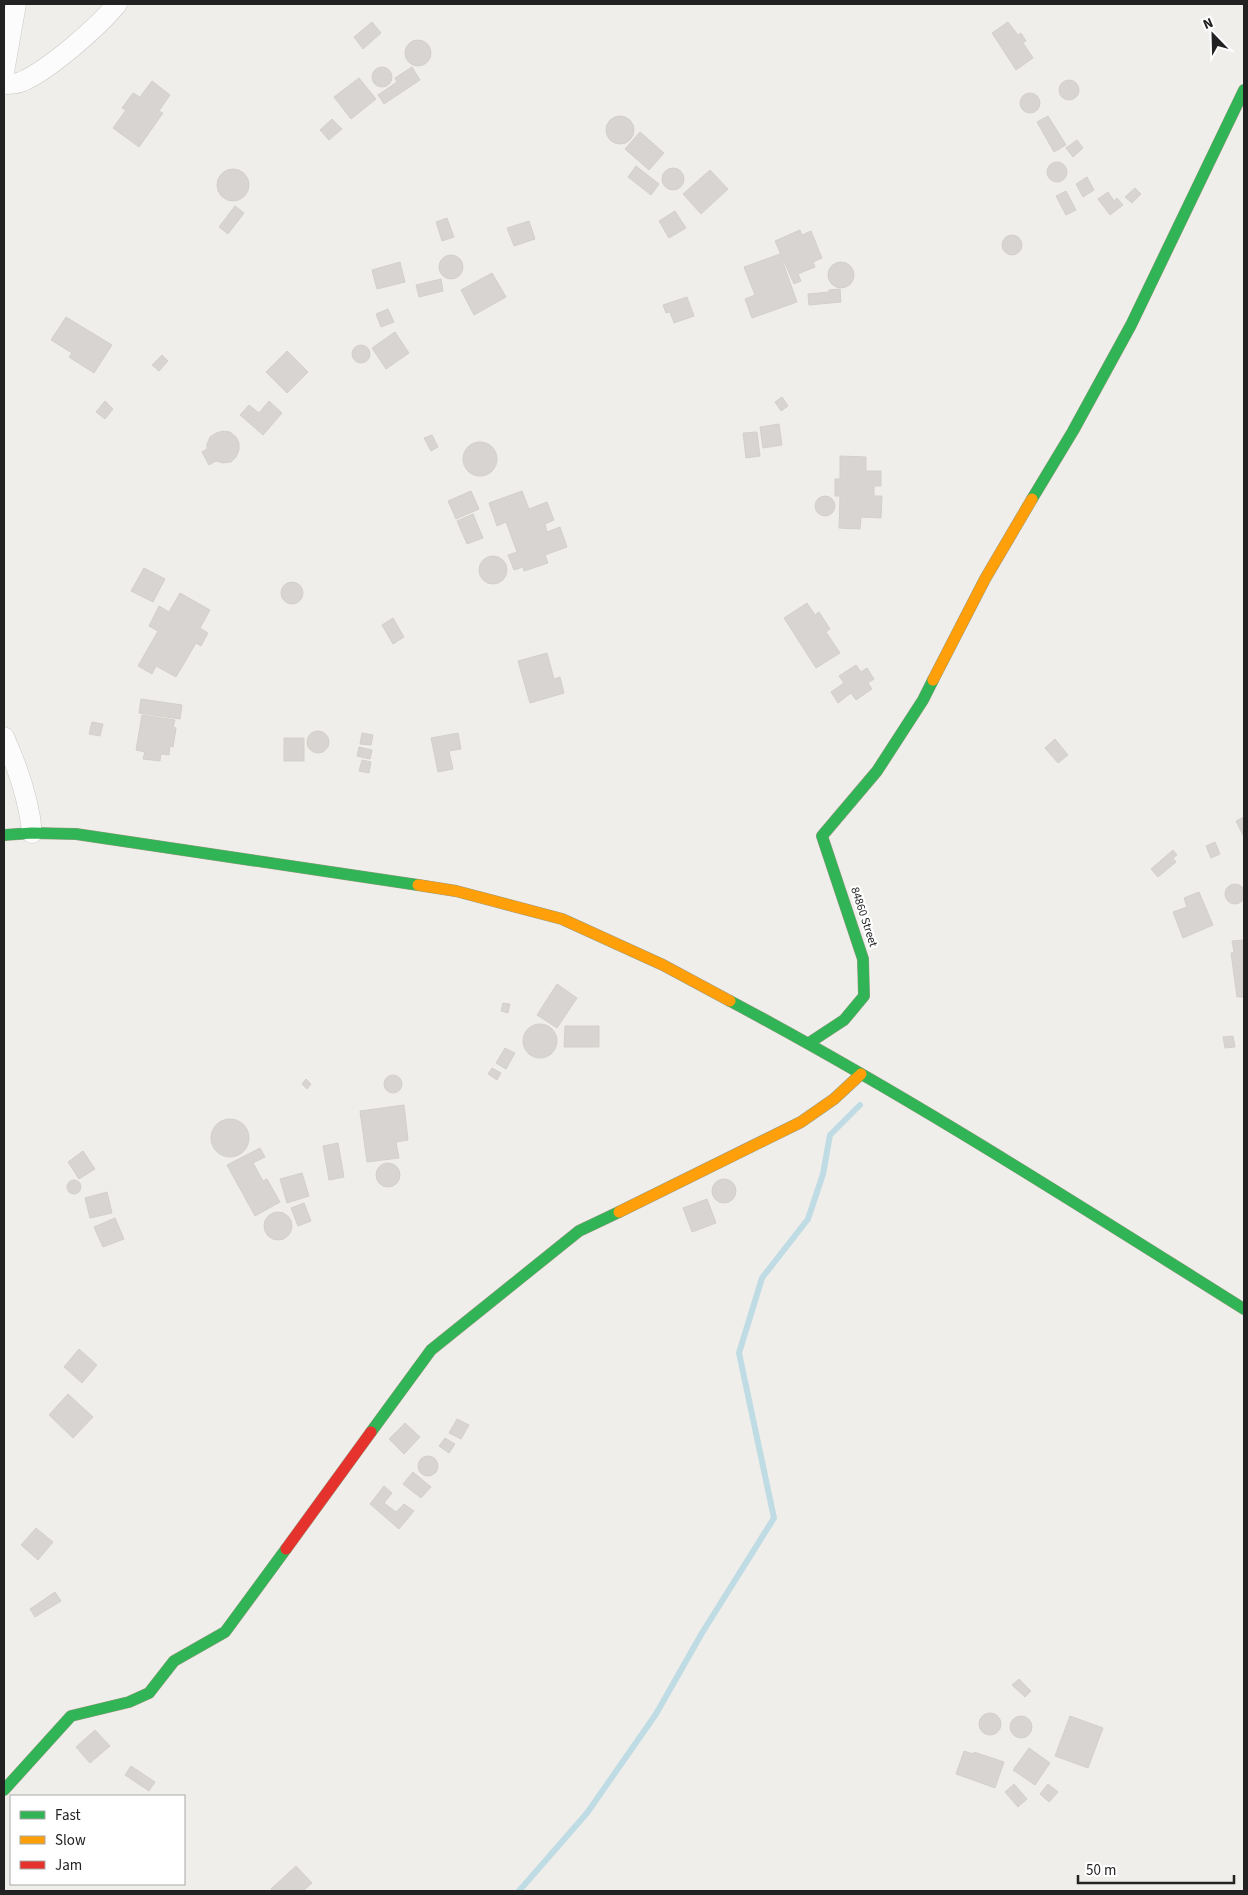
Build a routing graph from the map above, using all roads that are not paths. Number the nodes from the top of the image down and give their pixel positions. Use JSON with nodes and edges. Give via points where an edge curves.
{"nodes":[{"id":1,"x":16,"y":4,"type":"edge"},
{"id":2,"x":117,"y":4,"type":"edge"},
{"id":3,"x":4,"y":72,"type":"edge"},
{"id":4,"x":4,"y":84,"type":"edge"},
{"id":5,"x":1244,"y":90,"type":"edge"},
{"id":6,"x":4,"y":737,"type":"edge"},
{"id":7,"x":32,"y":833,"type":"junction"},
{"id":8,"x":4,"y":835,"type":"edge"},
{"id":9,"x":809,"y":1044,"type":"junction"},
{"id":10,"x":861,"y":1074,"type":"junction"},
{"id":11,"x":1244,"y":1309,"type":"edge"},
{"id":12,"x":4,"y":1790,"type":"edge"}],
"edges":[{"from":1,"to":3,"type":"street"},
{"from":2,"to":4,"type":"street","via":[[54,61],[22,82]]},
{"from":5,"to":9,"type":"street","name":"84860 Street","via":[[1130,325],[1073,432],[985,580],[923,700],[877,771],[822,836],[863,959],[864,996],[844,1020]]},
{"from":6,"to":7,"type":"street","via":[[24,790]]},
{"from":7,"to":8,"type":"street"},
{"from":7,"to":9,"type":"street","via":[[76,834],[456,891],[562,919],[663,965]]},
{"from":9,"to":10,"type":"street"},
{"from":10,"to":11,"type":"street","via":[[966,1135]]},
{"from":10,"to":12,"type":"street","via":[[801,1122],[579,1231],[431,1350],[225,1632],[174,1661],[149,1693],[129,1702],[71,1716]]}]}
